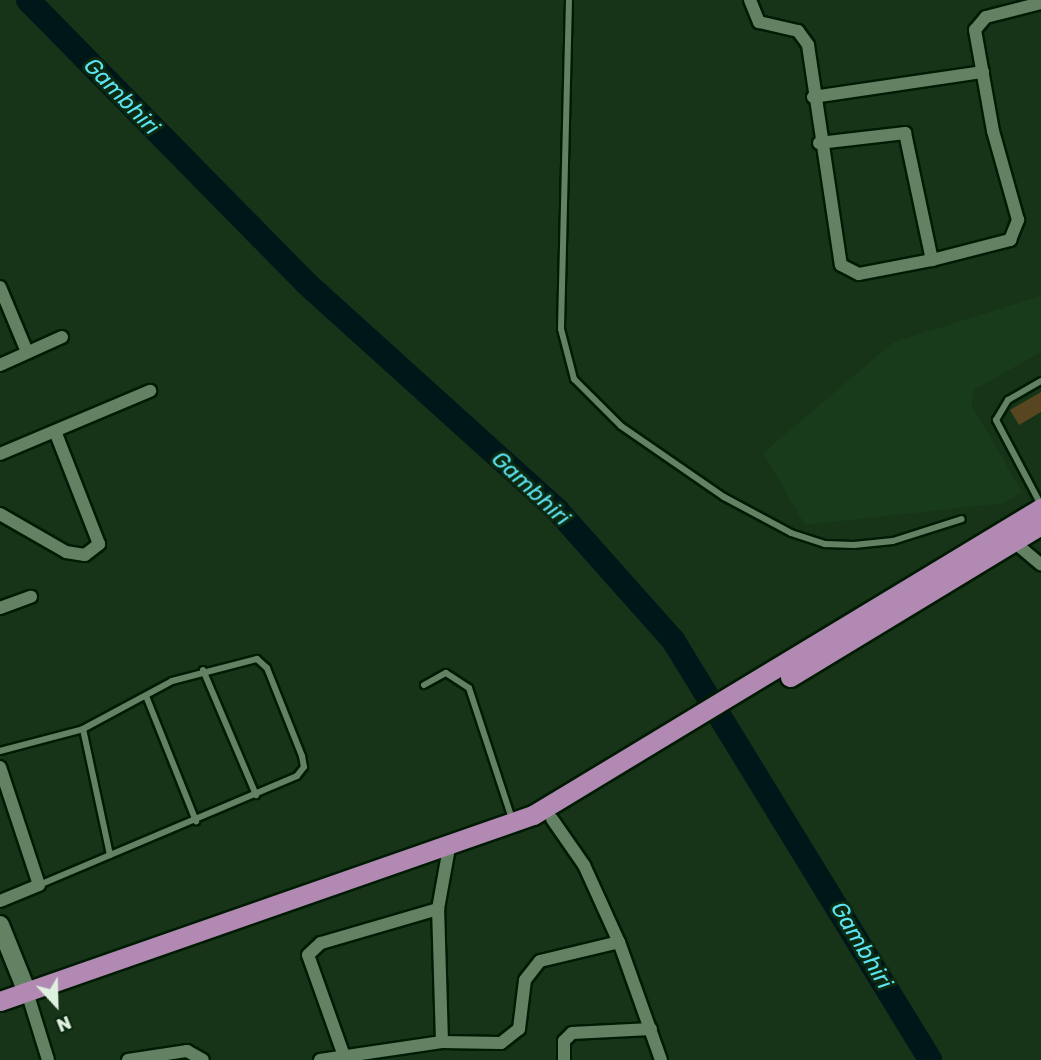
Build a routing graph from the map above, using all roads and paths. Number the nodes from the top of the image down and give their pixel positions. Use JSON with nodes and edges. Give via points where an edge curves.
{"nodes":[{"id":1,"x":569,"y":0,"type":"edge"},
{"id":2,"x":750,"y":0,"type":"edge"},
{"id":3,"x":1041,"y":3,"type":"edge"},
{"id":4,"x":983,"y":72,"type":"junction"},
{"id":5,"x":813,"y":97,"type":"junction"},
{"id":6,"x":819,"y":143,"type":"junction"},
{"id":7,"x":932,"y":260,"type":"junction"},
{"id":8,"x":0,"y":287,"type":"edge"},
{"id":9,"x":62,"y":337,"type":"dead end"},
{"id":10,"x":27,"y":352,"type":"junction"},
{"id":11,"x":0,"y":365,"type":"edge"},
{"id":12,"x":1041,"y":381,"type":"edge"},
{"id":13,"x":150,"y":391,"type":"dead end"},
{"id":14,"x":55,"y":431,"type":"junction"},
{"id":15,"x":0,"y":454,"type":"edge"},
{"id":16,"x":1041,"y":506,"type":"edge"},
{"id":17,"x":0,"y":514,"type":"edge"},
{"id":18,"x":962,"y":519,"type":"dead end"},
{"id":19,"x":1041,"y":525,"type":"edge"},
{"id":20,"x":1014,"y":542,"type":"junction"},
{"id":21,"x":983,"y":552,"type":"junction"},
{"id":22,"x":1041,"y":565,"type":"edge"},
{"id":23,"x":31,"y":597,"type":"dead end"},
{"id":24,"x":0,"y":608,"type":"edge"},
{"id":25,"x":203,"y":670,"type":"junction"},
{"id":26,"x":424,"y":685,"type":"dead end"},
{"id":27,"x":146,"y":696,"type":"junction"},
{"id":28,"x":83,"y":729,"type":"junction"},
{"id":29,"x":0,"y":751,"type":"edge"},
{"id":30,"x":0,"y":767,"type":"edge"},
{"id":31,"x":256,"y":794,"type":"junction"},
{"id":32,"x":552,"y":819,"type":"junction"},
{"id":33,"x":196,"y":821,"type":"junction"},
{"id":34,"x":508,"y":826,"type":"junction"},
{"id":35,"x":449,"y":848,"type":"junction"},
{"id":36,"x":110,"y":855,"type":"junction"},
{"id":37,"x":38,"y":885,"type":"junction"},
{"id":38,"x":0,"y":901,"type":"edge"},
{"id":39,"x":438,"y":909,"type":"junction"},
{"id":40,"x":0,"y":925,"type":"edge"},
{"id":41,"x":619,"y":942,"type":"junction"},
{"id":42,"x":4,"y":945,"type":"edge"},
{"id":43,"x":27,"y":992,"type":"junction"},
{"id":44,"x":0,"y":1001,"type":"edge"},
{"id":45,"x":651,"y":1030,"type":"junction"},
{"id":46,"x":442,"y":1042,"type":"junction"},
{"id":47,"x":344,"y":1056,"type":"junction"},
{"id":48,"x":48,"y":1060,"type":"edge"},
{"id":49,"x":128,"y":1060,"type":"edge"},
{"id":50,"x":203,"y":1060,"type":"edge"},
{"id":51,"x":320,"y":1060,"type":"edge"},
{"id":52,"x":564,"y":1060,"type":"edge"},
{"id":53,"x":661,"y":1060,"type":"edge"}],
"edges":[{"from":1,"to":18,"type":"lane","via":[[561,329],[563,352],[575,379],[621,426],[724,497],[791,533],[825,544],[854,545],[893,541]]},
{"from":2,"to":5,"type":"street","via":[[759,22],[799,31],[805,38]]},
{"from":3,"to":4,"type":"street","via":[[981,19],[975,30]]},
{"from":4,"to":5,"type":"street"},
{"from":4,"to":7,"type":"street","via":[[1018,228],[1010,240]]},
{"from":5,"to":6,"type":"street"},
{"from":6,"to":7,"type":"street","via":[[905,133]]},
{"from":6,"to":7,"type":"street","via":[[841,265],[859,274]]},
{"from":8,"to":10,"type":"street"},
{"from":9,"to":10,"type":"street"},
{"from":10,"to":11,"type":"street"},
{"from":12,"to":16,"type":"lane","via":[[1008,401],[996,420]]},
{"from":13,"to":14,"type":"street"},
{"from":14,"to":15,"type":"street"},
{"from":14,"to":17,"type":"street","via":[[99,544],[85,555],[66,552]]},
{"from":16,"to":21,"type":"main road"},
{"from":19,"to":20,"type":"main road"},
{"from":20,"to":21,"type":"main road"},
{"from":20,"to":22,"type":"street"},
{"from":21,"to":32,"type":"main road"},
{"from":21,"to":34,"type":"main road","via":[[559,802]]},
{"from":23,"to":24,"type":"street"},
{"from":25,"to":27,"type":"lane"},
{"from":25,"to":31,"type":"lane"},
{"from":25,"to":31,"type":"lane","via":[[257,659],[267,668],[304,767]]},
{"from":26,"to":34,"type":"lane","via":[[446,673],[469,688]]},
{"from":27,"to":28,"type":"lane"},
{"from":27,"to":33,"type":"lane"},
{"from":28,"to":29,"type":"lane"},
{"from":28,"to":36,"type":"lane"},
{"from":30,"to":37,"type":"street"},
{"from":31,"to":33,"type":"lane"},
{"from":32,"to":34,"type":"main road","via":[[517,831]]},
{"from":32,"to":41,"type":"street","via":[[584,865]]},
{"from":33,"to":36,"type":"lane"},
{"from":34,"to":35,"type":"main road"},
{"from":35,"to":39,"type":"street"},
{"from":35,"to":43,"type":"main road"},
{"from":36,"to":37,"type":"lane"},
{"from":37,"to":38,"type":"street"},
{"from":39,"to":46,"type":"street"},
{"from":39,"to":47,"type":"street","via":[[313,947],[309,963]]},
{"from":40,"to":42,"type":"main road"},
{"from":41,"to":45,"type":"street"},
{"from":41,"to":46,"type":"street","via":[[540,961],[525,980],[523,1018],[510,1038],[492,1044]]},
{"from":42,"to":43,"type":"main road"},
{"from":43,"to":44,"type":"main road"},
{"from":43,"to":48,"type":"street"},
{"from":45,"to":52,"type":"street","via":[[572,1033],[564,1041]]},
{"from":45,"to":53,"type":"street"},
{"from":46,"to":47,"type":"street"},
{"from":47,"to":51,"type":"street"},
{"from":49,"to":50,"type":"street","via":[[187,1051]]}]}
